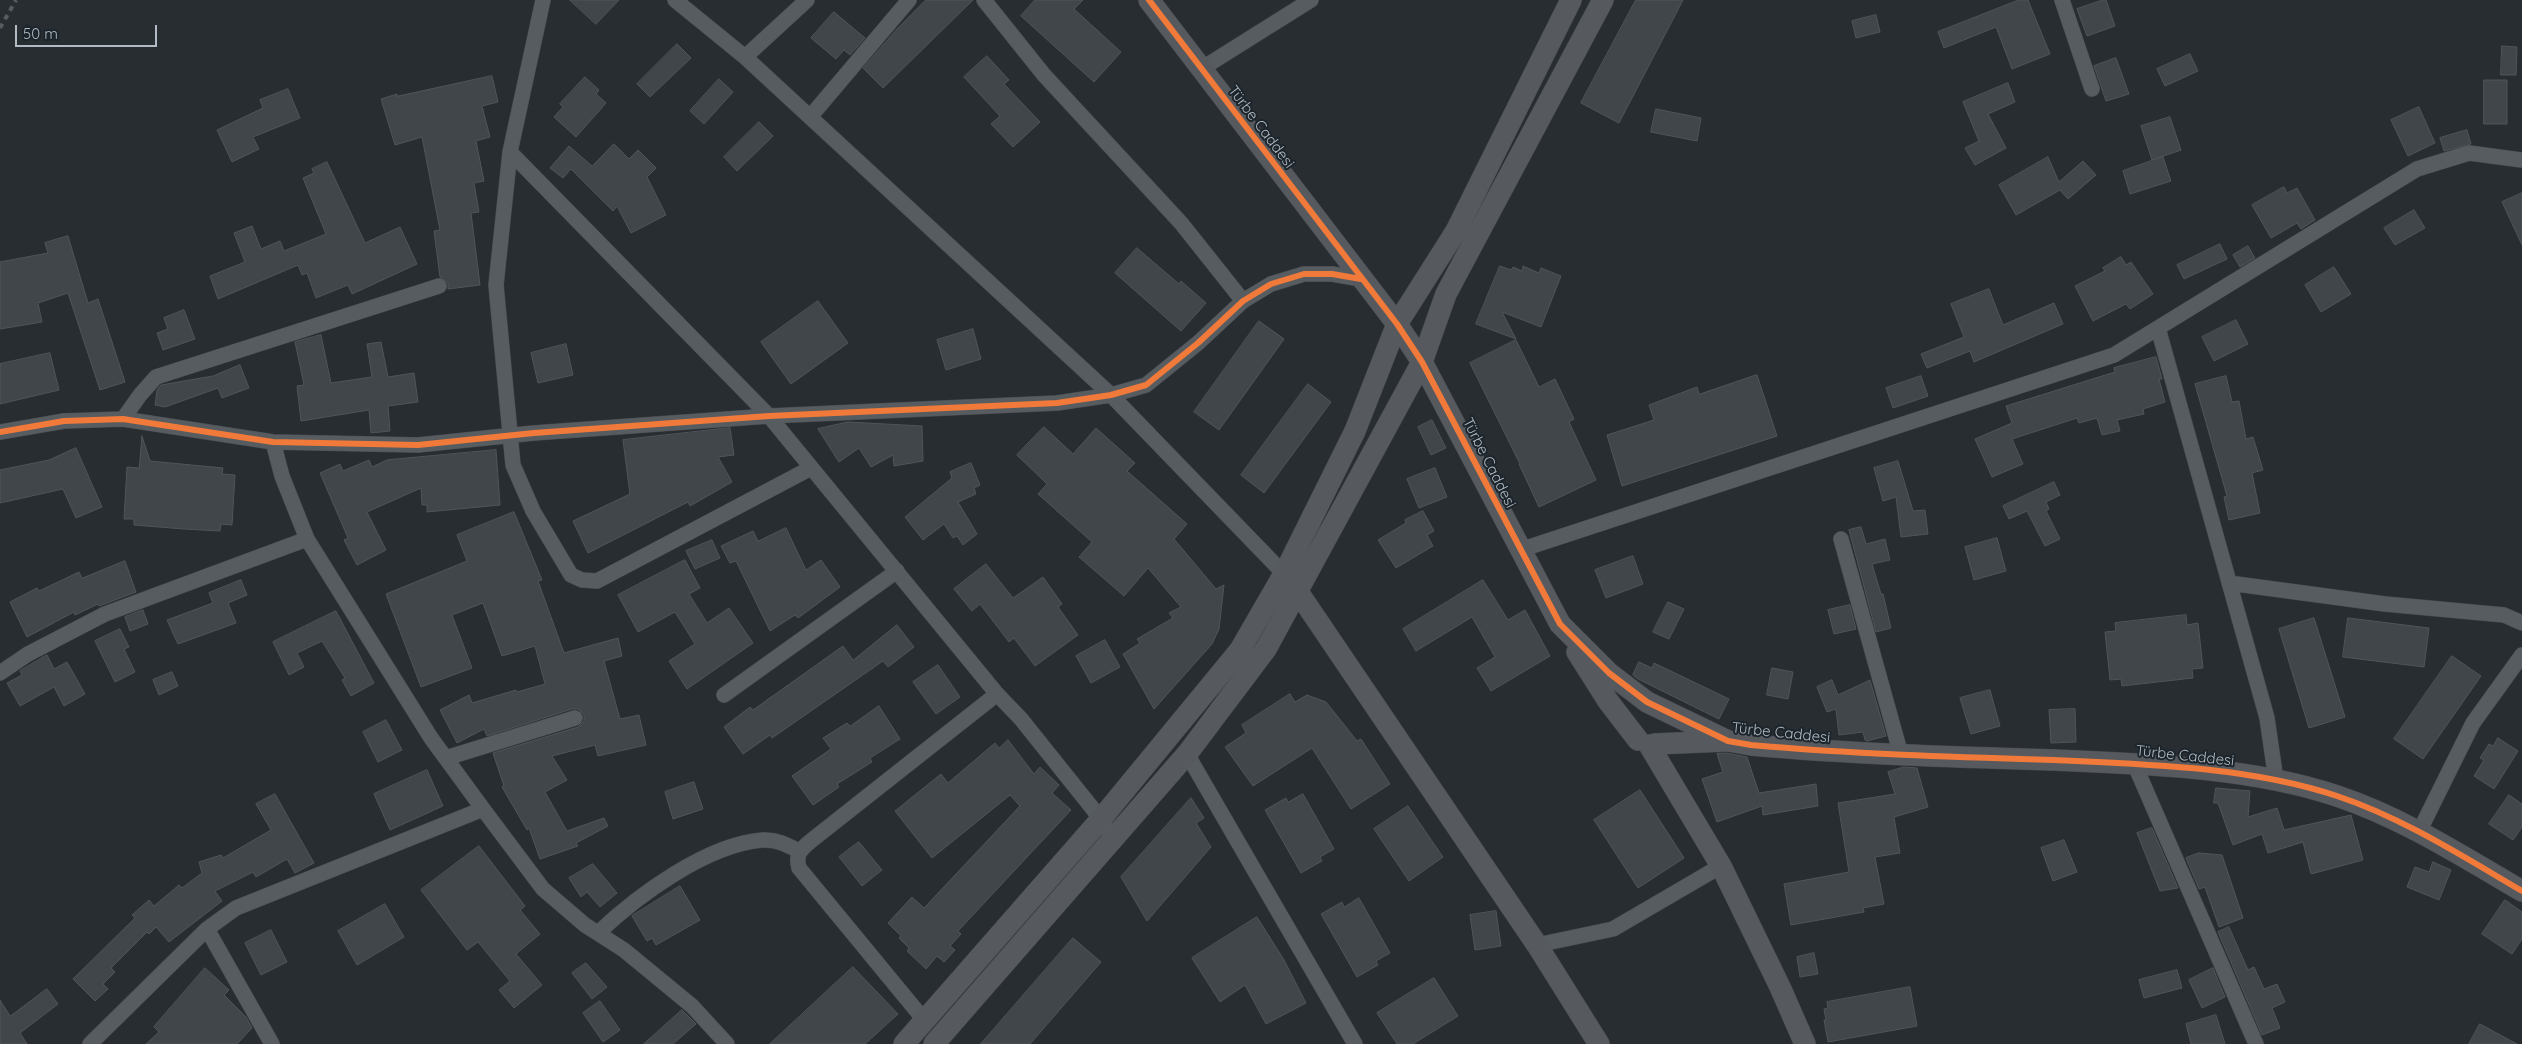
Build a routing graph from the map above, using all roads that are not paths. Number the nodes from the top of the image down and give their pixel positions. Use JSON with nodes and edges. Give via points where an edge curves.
{"nodes":[{"id":1,"x":543,"y":0,"type":"edge"},
{"id":2,"x":676,"y":0,"type":"edge"},
{"id":3,"x":807,"y":0,"type":"edge"},
{"id":4,"x":909,"y":0,"type":"edge"},
{"id":5,"x":984,"y":0,"type":"edge"},
{"id":6,"x":1149,"y":0,"type":"edge"},
{"id":7,"x":1311,"y":0,"type":"edge"},
{"id":8,"x":1571,"y":0,"type":"edge"},
{"id":9,"x":1603,"y":0,"type":"edge"},
{"id":10,"x":2062,"y":0,"type":"edge"},
{"id":11,"x":745,"y":56,"type":"junction"},
{"id":12,"x":1202,"y":69,"type":"junction"},
{"id":13,"x":2092,"y":89,"type":"dead end"},
{"id":14,"x":810,"y":117,"type":"junction"},
{"id":15,"x":510,"y":152,"type":"junction"},
{"id":16,"x":2522,"y":160,"type":"edge"},
{"id":17,"x":1361,"y":278,"type":"junction"},
{"id":18,"x":439,"y":286,"type":"dead end"},
{"id":19,"x":1243,"y":302,"type":"junction"},
{"id":20,"x":1397,"y":324,"type":"junction"},
{"id":21,"x":2158,"y":328,"type":"junction"},
{"id":22,"x":1422,"y":362,"type":"junction"},
{"id":23,"x":1111,"y":395,"type":"junction"},
{"id":24,"x":769,"y":416,"type":"junction"},
{"id":25,"x":123,"y":420,"type":"junction"},
{"id":26,"x":0,"y":432,"type":"edge"},
{"id":27,"x":510,"y":435,"type":"junction"},
{"id":28,"x":273,"y":442,"type":"junction"},
{"id":29,"x":812,"y":468,"type":"junction"},
{"id":30,"x":307,"y":539,"type":"junction"},
{"id":31,"x":1841,"y":539,"type":"dead end"},
{"id":32,"x":1520,"y":550,"type":"junction"},
{"id":33,"x":897,"y":571,"type":"junction"},
{"id":34,"x":1285,"y":572,"type":"junction"},
{"id":35,"x":2229,"y":583,"type":"junction"},
{"id":36,"x":1298,"y":592,"type":"junction"},
{"id":37,"x":2522,"y":623,"type":"edge"},
{"id":38,"x":1560,"y":624,"type":"junction"},
{"id":39,"x":2522,"y":655,"type":"edge"},
{"id":40,"x":0,"y":673,"type":"edge"},
{"id":41,"x":997,"y":694,"type":"junction"},
{"id":42,"x":724,"y":695,"type":"dead end"},
{"id":43,"x":1660,"y":710,"type":"junction"},
{"id":44,"x":575,"y":718,"type":"dead end"},
{"id":45,"x":1728,"y":741,"type":"junction"},
{"id":46,"x":1647,"y":743,"type":"junction"},
{"id":47,"x":1187,"y":754,"type":"junction"},
{"id":48,"x":1901,"y":755,"type":"junction"},
{"id":49,"x":446,"y":758,"type":"junction"},
{"id":50,"x":2134,"y":763,"type":"junction"},
{"id":51,"x":2276,"y":780,"type":"junction"},
{"id":52,"x":483,"y":809,"type":"junction"},
{"id":53,"x":1101,"y":819,"type":"junction"},
{"id":54,"x":2419,"y":832,"type":"junction"},
{"id":55,"x":1113,"y":840,"type":"junction"},
{"id":56,"x":799,"y":851,"type":"junction"},
{"id":57,"x":1721,"y":866,"type":"junction"},
{"id":58,"x":2522,"y":891,"type":"edge"},
{"id":59,"x":207,"y":929,"type":"junction"},
{"id":60,"x":598,"y":934,"type":"junction"},
{"id":61,"x":1537,"y":945,"type":"junction"},
{"id":62,"x":925,"y":1021,"type":"junction"},
{"id":63,"x":90,"y":1044,"type":"edge"},
{"id":64,"x":272,"y":1044,"type":"edge"},
{"id":65,"x":727,"y":1044,"type":"edge"},
{"id":66,"x":904,"y":1044,"type":"edge"},
{"id":67,"x":934,"y":1044,"type":"edge"},
{"id":68,"x":1355,"y":1044,"type":"edge"},
{"id":69,"x":1599,"y":1044,"type":"edge"},
{"id":70,"x":1805,"y":1044,"type":"edge"},
{"id":71,"x":2256,"y":1044,"type":"edge"}],
"edges":[{"from":1,"to":15,"type":"street"},
{"from":2,"to":11,"type":"street"},
{"from":3,"to":11,"type":"street"},
{"from":4,"to":14,"type":"street"},
{"from":5,"to":19,"type":"street","via":[[1044,75],[1181,223]]},
{"from":6,"to":12,"type":"street","name":"Türbe Caddesi"},
{"from":7,"to":12,"type":"street"},
{"from":8,"to":20,"type":"street","via":[[1456,231]]},
{"from":9,"to":22,"type":"street","via":[[1446,294]]},
{"from":10,"to":13,"type":"street"},
{"from":11,"to":14,"type":"street"},
{"from":12,"to":17,"type":"street","name":"Türbe Caddesi"},
{"from":14,"to":23,"type":"street"},
{"from":15,"to":24,"type":"street"},
{"from":15,"to":27,"type":"street","via":[[496,284]]},
{"from":16,"to":21,"type":"street","via":[[2469,153],[2416,169]]},
{"from":17,"to":19,"type":"street","via":[[1304,274],[1271,284]]},
{"from":17,"to":20,"type":"street","name":"Türbe Caddesi"},
{"from":18,"to":25,"type":"street","via":[[156,376]]},
{"from":19,"to":23,"type":"street","via":[[1146,385]]},
{"from":20,"to":22,"type":"street","name":"Türbe Caddesi"},
{"from":20,"to":34,"type":"street","via":[[1355,431]]},
{"from":21,"to":32,"type":"street","via":[[2114,355]]},
{"from":21,"to":35,"type":"street"},
{"from":22,"to":32,"type":"street","name":"Türbe Caddesi"},
{"from":22,"to":36,"type":"street"},
{"from":23,"to":24,"type":"street","via":[[1019,405]]},
{"from":23,"to":34,"type":"street"},
{"from":24,"to":27,"type":"street"},
{"from":24,"to":29,"type":"street"},
{"from":25,"to":26,"type":"street","via":[[64,421]]},
{"from":25,"to":28,"type":"street"},
{"from":27,"to":28,"type":"street","via":[[418,445]]},
{"from":27,"to":29,"type":"street","via":[[513,465],[533,511],[571,575],[582,580],[597,581]]},
{"from":28,"to":30,"type":"street","via":[[282,476]]},
{"from":29,"to":33,"type":"street"},
{"from":30,"to":40,"type":"street","via":[[105,614],[28,654]]},
{"from":30,"to":49,"type":"street"},
{"from":31,"to":48,"type":"street"},
{"from":32,"to":38,"type":"street","name":"Türbe Caddesi"},
{"from":33,"to":41,"type":"street"},
{"from":33,"to":42,"type":"street"},
{"from":34,"to":36,"type":"street"},
{"from":34,"to":53,"type":"street","via":[[1240,650]]},
{"from":35,"to":37,"type":"street","via":[[2385,604],[2504,615]]},
{"from":35,"to":51,"type":"street","via":[[2267,718]]},
{"from":36,"to":47,"type":"street","via":[[1266,649]]},
{"from":36,"to":61,"type":"street"},
{"from":38,"to":43,"type":"street","name":"Türbe Caddesi","via":[[1617,680]]},
{"from":38,"to":46,"type":"street","via":[[1604,695]]},
{"from":39,"to":54,"type":"street","via":[[2473,722]]},
{"from":41,"to":53,"type":"street"},
{"from":41,"to":56,"type":"street"},
{"from":43,"to":45,"type":"street","name":"Türbe Caddesi"},
{"from":43,"to":46,"type":"street","via":[[1669,725],[1666,737]]},
{"from":43,"to":46,"type":"street","via":[[1648,707],[1634,718],[1632,729]]},
{"from":44,"to":49,"type":"street"},
{"from":45,"to":46,"type":"street"},
{"from":45,"to":48,"type":"street","name":"Türbe Caddesi"},
{"from":46,"to":57,"type":"street"},
{"from":47,"to":55,"type":"street"},
{"from":47,"to":68,"type":"street"},
{"from":48,"to":50,"type":"street","name":"Türbe Caddesi"},
{"from":49,"to":52,"type":"street"},
{"from":50,"to":51,"type":"street","name":"Türbe Caddesi"},
{"from":50,"to":71,"type":"street"},
{"from":51,"to":54,"type":"street","name":"Türbe Caddesi","via":[[2336,796]]},
{"from":52,"to":59,"type":"street","via":[[236,908]]},
{"from":52,"to":60,"type":"street","via":[[543,888]]},
{"from":53,"to":55,"type":"street"},
{"from":53,"to":62,"type":"street"},
{"from":54,"to":58,"type":"street","name":"Türbe Caddesi"},
{"from":55,"to":67,"type":"street"},
{"from":56,"to":60,"type":"street","via":[[781,842],[764,840],[737,844],[705,857],[644,894]]},
{"from":56,"to":62,"type":"street","via":[[796,859],[798,868]]},
{"from":57,"to":61,"type":"street","via":[[1614,929]]},
{"from":57,"to":70,"type":"street"},
{"from":59,"to":63,"type":"street"},
{"from":59,"to":64,"type":"street"},
{"from":60,"to":65,"type":"street","via":[[624,950],[692,1006]]},
{"from":61,"to":69,"type":"street"},
{"from":62,"to":66,"type":"street"}]}
